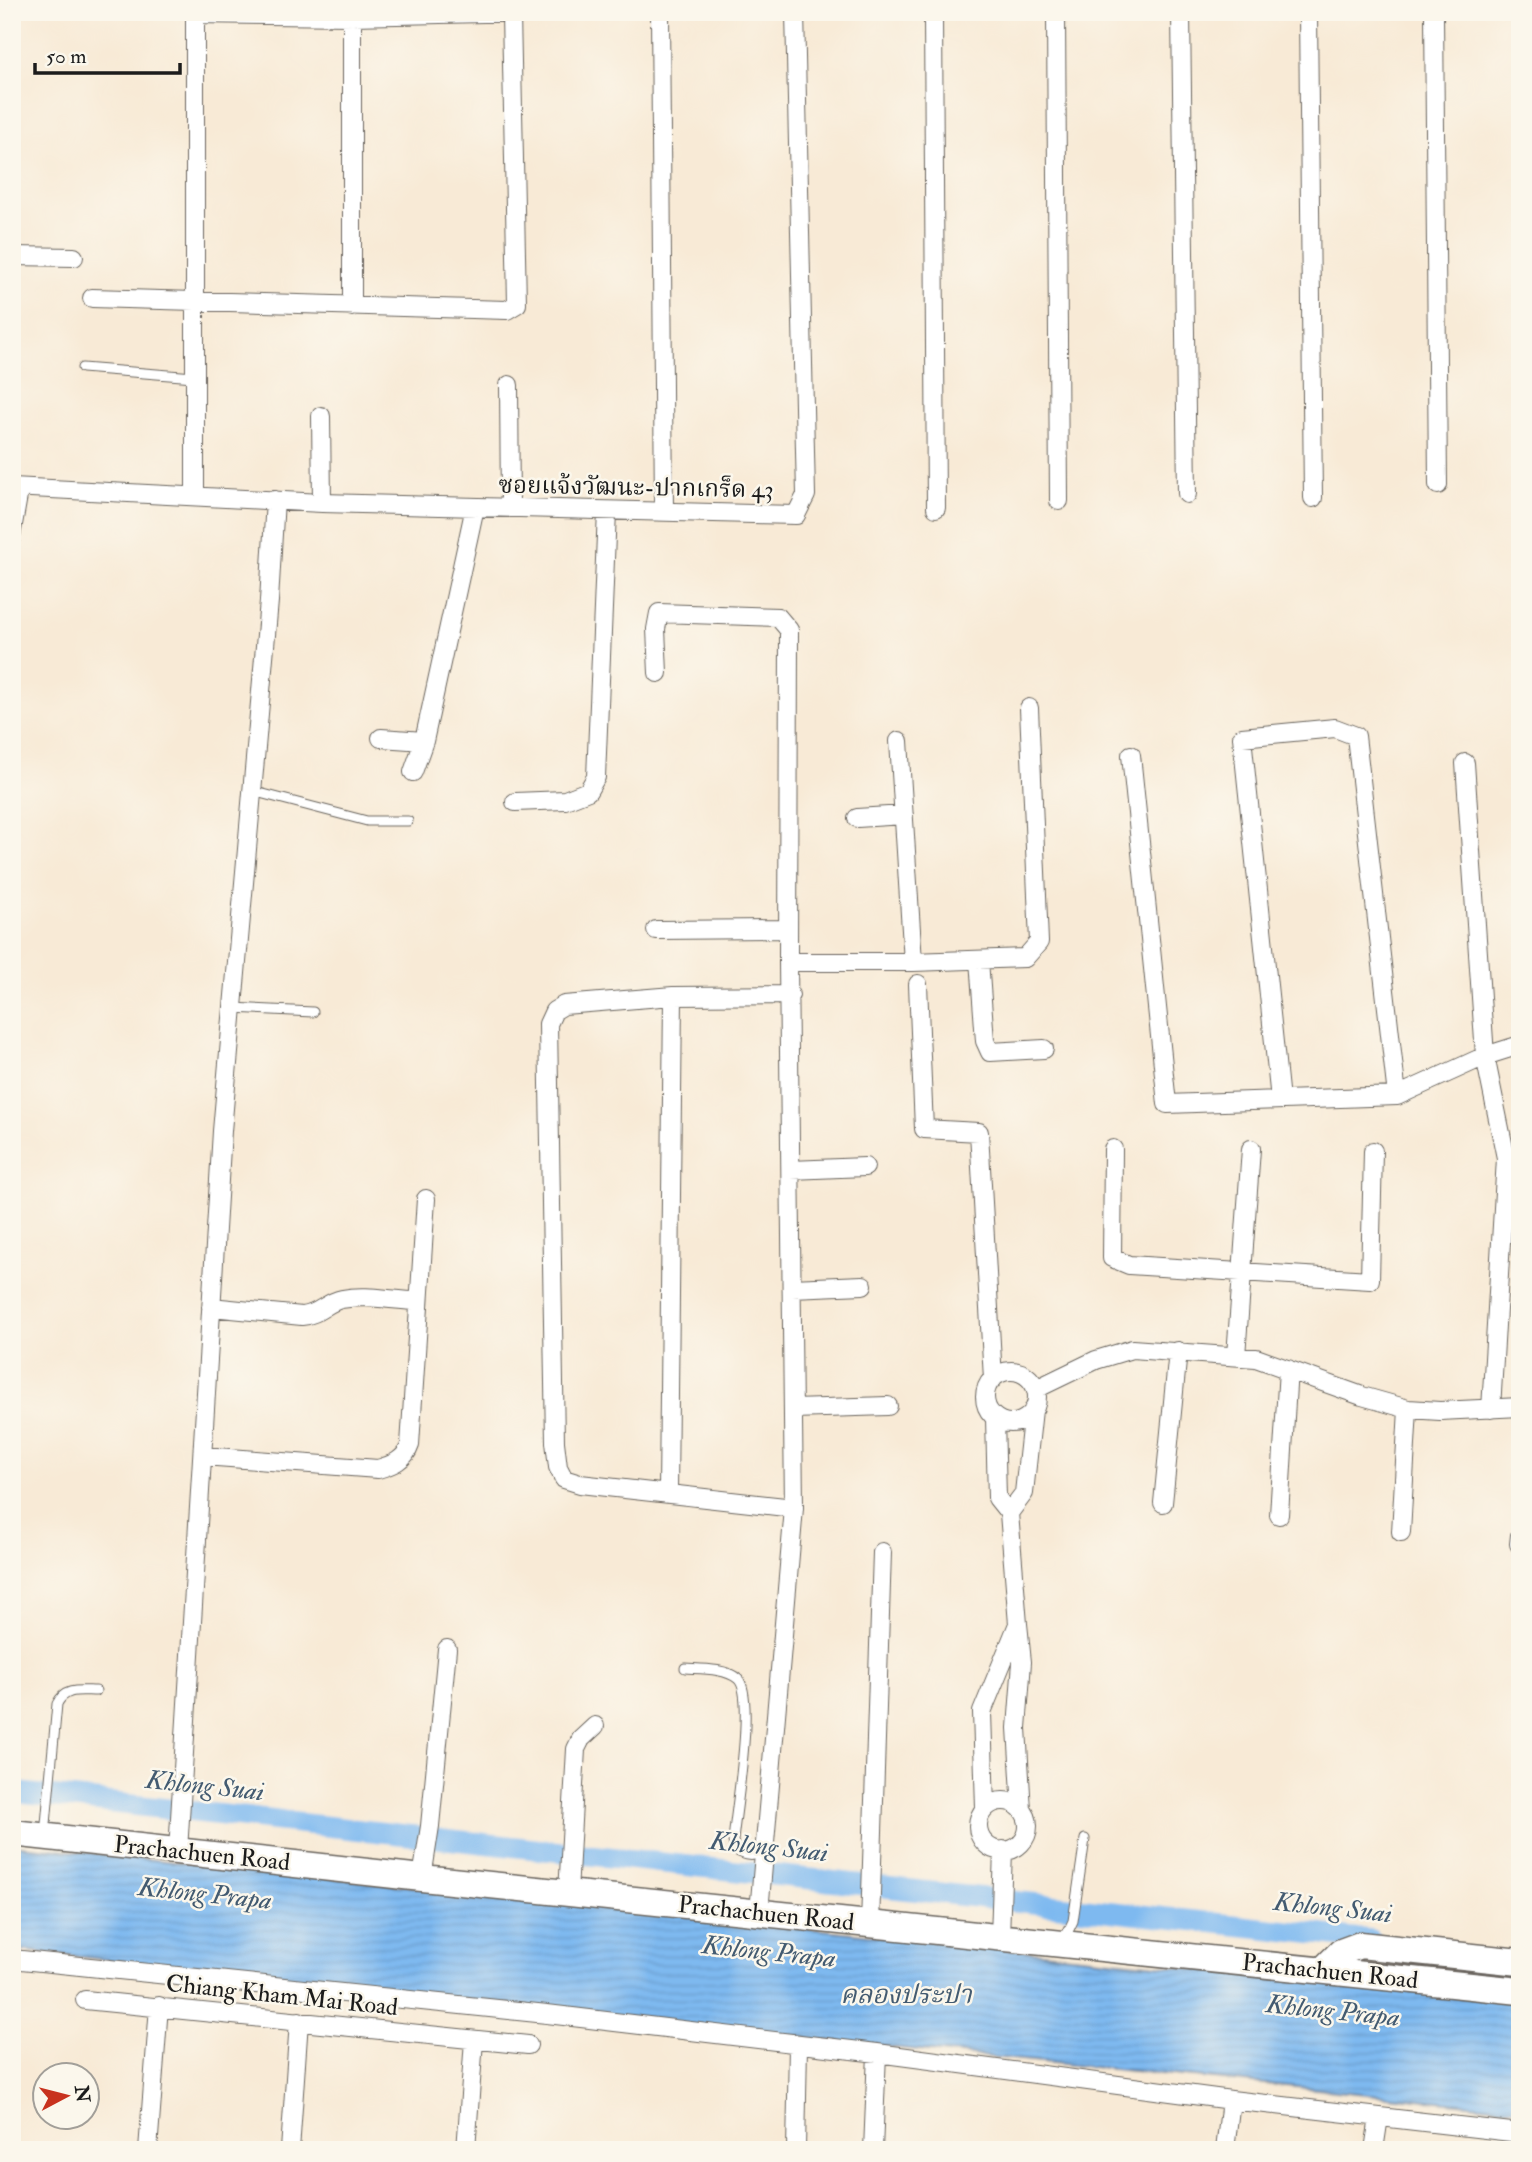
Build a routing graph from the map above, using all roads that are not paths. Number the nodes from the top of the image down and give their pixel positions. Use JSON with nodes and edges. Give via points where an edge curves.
{"nodes":[{"id":1,"x":530,"y":12,"type":"edge"},
{"id":2,"x":660,"y":12,"type":"edge"},
{"id":3,"x":796,"y":12,"type":"edge"},
{"id":4,"x":933,"y":12,"type":"edge"},
{"id":5,"x":1056,"y":12,"type":"edge"},
{"id":6,"x":1181,"y":12,"type":"edge"},
{"id":7,"x":1308,"y":12,"type":"edge"},
{"id":8,"x":1434,"y":12,"type":"edge"},
{"id":9,"x":195,"y":13,"type":"edge"},
{"id":10,"x":511,"y":14,"type":"edge"},
{"id":11,"x":352,"y":16,"type":"junction"},
{"id":12,"x":12,"y":256,"type":"edge"},
{"id":13,"x":74,"y":257,"type":"dead end"},
{"id":14,"x":92,"y":298,"type":"dead end"},
{"id":15,"x":195,"y":300,"type":"junction"},
{"id":16,"x":352,"y":307,"type":"junction"},
{"id":17,"x":82,"y":368,"type":"dead end"},
{"id":18,"x":194,"y":377,"type":"junction"},
{"id":19,"x":509,"y":384,"type":"dead end"},
{"id":20,"x":321,"y":416,"type":"dead end"},
{"id":21,"x":1438,"y":485,"type":"dead end"},
{"id":22,"x":18,"y":488,"type":"edge"},
{"id":23,"x":1187,"y":494,"type":"dead end"},
{"id":24,"x":195,"y":496,"type":"junction"},
{"id":25,"x":1313,"y":498,"type":"dead end"},
{"id":26,"x":275,"y":500,"type":"junction"},
{"id":27,"x":1059,"y":501,"type":"dead end"},
{"id":28,"x":322,"y":503,"type":"junction"},
{"id":29,"x":475,"y":507,"type":"junction"},
{"id":30,"x":510,"y":508,"type":"junction"},
{"id":31,"x":936,"y":508,"type":"dead end"},
{"id":32,"x":607,"y":511,"type":"junction"},
{"id":33,"x":664,"y":512,"type":"junction"},
{"id":34,"x":12,"y":556,"type":"edge"},
{"id":35,"x":658,"y":673,"type":"dead end"},
{"id":36,"x":1029,"y":708,"type":"dead end"},
{"id":37,"x":381,"y":738,"type":"dead end"},
{"id":38,"x":425,"y":741,"type":"junction"},
{"id":39,"x":899,"y":741,"type":"dead end"},
{"id":40,"x":1131,"y":755,"type":"dead end"},
{"id":41,"x":1465,"y":763,"type":"dead end"},
{"id":42,"x":413,"y":772,"type":"dead end"},
{"id":43,"x":252,"y":791,"type":"junction"},
{"id":44,"x":514,"y":802,"type":"dead end"},
{"id":45,"x":904,"y":815,"type":"junction"},
{"id":46,"x":857,"y":818,"type":"dead end"},
{"id":47,"x":408,"y":821,"type":"dead end"},
{"id":48,"x":788,"y":929,"type":"junction"},
{"id":49,"x":656,"y":930,"type":"dead end"},
{"id":50,"x":979,"y":960,"type":"junction"},
{"id":51,"x":788,"y":962,"type":"junction"},
{"id":52,"x":914,"y":962,"type":"junction"},
{"id":53,"x":918,"y":984,"type":"dead end"},
{"id":54,"x":790,"y":995,"type":"junction"},
{"id":55,"x":673,"y":996,"type":"junction"},
{"id":56,"x":232,"y":1008,"type":"junction"},
{"id":57,"x":313,"y":1013,"type":"dead end"},
{"id":58,"x":1520,"y":1045,"type":"edge"},
{"id":59,"x":1044,"y":1049,"type":"dead end"},
{"id":60,"x":1485,"y":1056,"type":"junction"},
{"id":61,"x":1397,"y":1096,"type":"junction"},
{"id":62,"x":1280,"y":1100,"type":"junction"},
{"id":63,"x":1113,"y":1149,"type":"dead end"},
{"id":64,"x":1251,"y":1149,"type":"dead end"},
{"id":65,"x":1373,"y":1151,"type":"dead end"},
{"id":66,"x":865,"y":1167,"type":"dead end"},
{"id":67,"x":792,"y":1170,"type":"junction"},
{"id":68,"x":1512,"y":1190,"type":"edge"},
{"id":69,"x":426,"y":1199,"type":"dead end"},
{"id":70,"x":1242,"y":1272,"type":"junction"},
{"id":71,"x":863,"y":1285,"type":"dead end"},
{"id":72,"x":792,"y":1288,"type":"junction"},
{"id":73,"x":419,"y":1301,"type":"junction"},
{"id":74,"x":211,"y":1307,"type":"junction"},
{"id":75,"x":1178,"y":1351,"type":"junction"},
{"id":76,"x":1236,"y":1356,"type":"junction"},
{"id":77,"x":1288,"y":1369,"type":"junction"},
{"id":78,"x":993,"y":1379,"type":"junction"},
{"id":79,"x":1036,"y":1389,"type":"junction"},
{"id":80,"x":888,"y":1406,"type":"dead end"},
{"id":81,"x":1520,"y":1406,"type":"edge"},
{"id":82,"x":793,"y":1409,"type":"junction"},
{"id":83,"x":1408,"y":1409,"type":"junction"},
{"id":84,"x":1491,"y":1409,"type":"junction"},
{"id":85,"x":1033,"y":1410,"type":"junction"},
{"id":86,"x":995,"y":1418,"type":"junction"},
{"id":87,"x":203,"y":1456,"type":"junction"},
{"id":88,"x":668,"y":1493,"type":"junction"},
{"id":89,"x":1163,"y":1503,"type":"dead end"},
{"id":90,"x":794,"y":1508,"type":"junction"},
{"id":91,"x":1009,"y":1513,"type":"junction"},
{"id":92,"x":1279,"y":1515,"type":"dead end"},
{"id":93,"x":1401,"y":1532,"type":"dead end"},
{"id":94,"x":1520,"y":1535,"type":"edge"},
{"id":95,"x":1519,"y":1544,"type":"edge"},
{"id":96,"x":883,"y":1552,"type":"dead end"},
{"id":97,"x":1018,"y":1624,"type":"junction"},
{"id":98,"x":447,"y":1649,"type":"dead end"},
{"id":99,"x":685,"y":1668,"type":"dead end"},
{"id":100,"x":96,"y":1691,"type":"dead end"},
{"id":101,"x":596,"y":1726,"type":"dead end"},
{"id":102,"x":985,"y":1808,"type":"junction"},
{"id":103,"x":1022,"y":1810,"type":"junction"},
{"id":104,"x":46,"y":1827,"type":"junction"},
{"id":105,"x":12,"y":1833,"type":"edge"},
{"id":106,"x":1084,"y":1839,"type":"dead end"},
{"id":107,"x":179,"y":1841,"type":"junction"},
{"id":108,"x":1003,"y":1850,"type":"junction"},
{"id":109,"x":763,"y":1853,"type":"junction"},
{"id":110,"x":424,"y":1868,"type":"junction"},
{"id":111,"x":568,"y":1883,"type":"junction"},
{"id":112,"x":760,"y":1902,"type":"junction"},
{"id":113,"x":870,"y":1914,"type":"junction"},
{"id":114,"x":1000,"y":1927,"type":"junction"},
{"id":115,"x":1068,"y":1932,"type":"junction"},
{"id":116,"x":12,"y":1959,"type":"edge"},
{"id":117,"x":1520,"y":1962,"type":"edge"},
{"id":118,"x":1323,"y":1970,"type":"junction"},
{"id":119,"x":1520,"y":1991,"type":"edge"},
{"id":120,"x":85,"y":2000,"type":"dead end"},
{"id":121,"x":159,"y":2006,"type":"junction"},
{"id":122,"x":299,"y":2021,"type":"junction"},
{"id":123,"x":474,"y":2040,"type":"junction"},
{"id":124,"x":528,"y":2045,"type":"dead end"},
{"id":125,"x":798,"y":2045,"type":"junction"},
{"id":126,"x":877,"y":2053,"type":"junction"},
{"id":127,"x":1231,"y":2100,"type":"junction"},
{"id":128,"x":1379,"y":2117,"type":"junction"},
{"id":129,"x":1520,"y":2133,"type":"edge"},
{"id":130,"x":148,"y":2150,"type":"edge"},
{"id":131,"x":290,"y":2150,"type":"edge"},
{"id":132,"x":466,"y":2150,"type":"edge"},
{"id":133,"x":796,"y":2150,"type":"edge"},
{"id":134,"x":873,"y":2150,"type":"edge"},
{"id":135,"x":1225,"y":2150,"type":"edge"},
{"id":136,"x":1374,"y":2150,"type":"edge"}],
"edges":[{"from":1,"to":10,"type":"street"},
{"from":2,"to":33,"type":"street"},
{"from":3,"to":33,"type":"street","name":"ซอยแจ้งวัฒนะ-ปากเกร็ด 43","via":[[806,495],[796,515]]},
{"from":4,"to":31,"type":"street"},
{"from":5,"to":27,"type":"street"},
{"from":6,"to":23,"type":"street"},
{"from":7,"to":25,"type":"street"},
{"from":8,"to":21,"type":"street"},
{"from":9,"to":11,"type":"street"},
{"from":9,"to":15,"type":"street"},
{"from":10,"to":11,"type":"street"},
{"from":10,"to":16,"type":"street","via":[[517,303],[508,310]]},
{"from":11,"to":16,"type":"street"},
{"from":12,"to":13,"type":"street"},
{"from":14,"to":15,"type":"street"},
{"from":15,"to":16,"type":"street"},
{"from":15,"to":18,"type":"street"},
{"from":17,"to":18,"type":"lane"},
{"from":18,"to":24,"type":"street"},
{"from":19,"to":30,"type":"street"},
{"from":20,"to":28,"type":"street"},
{"from":22,"to":24,"type":"street","name":"ซอยแจ้งวัฒนะ-ปากเกร็ด 43"},
{"from":22,"to":34,"type":"lane"},
{"from":24,"to":26,"type":"street","name":"ซอยแจ้งวัฒนะ-ปากเกร็ด 43"},
{"from":26,"to":28,"type":"street","name":"ซอยแจ้งวัฒนะ-ปากเกร็ด 43"},
{"from":26,"to":43,"type":"street"},
{"from":28,"to":29,"type":"street","name":"ซอยแจ้งวัฒนะ-ปากเกร็ด 43"},
{"from":29,"to":30,"type":"street","name":"ซอยแจ้งวัฒนะ-ปากเกร็ด 43"},
{"from":29,"to":38,"type":"street"},
{"from":30,"to":32,"type":"street","name":"ซอยแจ้งวัฒนะ-ปากเกร็ด 43"},
{"from":32,"to":33,"type":"street","name":"ซอยแจ้งวัฒนะ-ปากเกร็ด 43"},
{"from":32,"to":44,"type":"street","via":[[596,777],[587,790],[565,800]]},
{"from":35,"to":48,"type":"street","via":[[659,614],[778,617],[789,630]]},
{"from":36,"to":50,"type":"street","via":[[1039,942],[1026,958]]},
{"from":37,"to":38,"type":"street"},
{"from":38,"to":42,"type":"street"},
{"from":39,"to":45,"type":"street"},
{"from":40,"to":62,"type":"street","via":[[1167,1104]]},
{"from":41,"to":60,"type":"street"},
{"from":43,"to":47,"type":"lane","via":[[367,821]]},
{"from":43,"to":56,"type":"street"},
{"from":45,"to":46,"type":"street"},
{"from":45,"to":52,"type":"street"},
{"from":48,"to":49,"type":"street"},
{"from":48,"to":51,"type":"street"},
{"from":50,"to":52,"type":"street"},
{"from":50,"to":59,"type":"street","via":[[985,1041],[990,1052]]},
{"from":51,"to":52,"type":"street"},
{"from":51,"to":54,"type":"street"},
{"from":53,"to":78,"type":"street","via":[[923,1129],[979,1132]]},
{"from":54,"to":55,"type":"street"},
{"from":54,"to":67,"type":"street"},
{"from":55,"to":88,"type":"street"},
{"from":55,"to":88,"type":"street","via":[[564,1004],[548,1024],[558,1467],[564,1479],[580,1484]]},
{"from":56,"to":57,"type":"lane"},
{"from":56,"to":74,"type":"street"},
{"from":58,"to":60,"type":"street"},
{"from":60,"to":61,"type":"street"},
{"from":60,"to":68,"type":"street"},
{"from":61,"to":62,"type":"street"},
{"from":61,"to":62,"type":"street","via":[[1356,736],[1335,728],[1242,737]]},
{"from":63,"to":70,"type":"street","via":[[1112,1258],[1129,1265]]},
{"from":64,"to":70,"type":"street"},
{"from":65,"to":70,"type":"street","via":[[1370,1280]]},
{"from":66,"to":67,"type":"street"},
{"from":67,"to":72,"type":"street"},
{"from":68,"to":84,"type":"street"},
{"from":69,"to":73,"type":"street"},
{"from":70,"to":76,"type":"street"},
{"from":71,"to":72,"type":"street"},
{"from":72,"to":82,"type":"street"},
{"from":73,"to":74,"type":"street","via":[[350,1298],[330,1301],[316,1313],[302,1316]]},
{"from":73,"to":87,"type":"street","via":[[410,1445],[407,1454],[394,1464],[378,1469]]},
{"from":74,"to":87,"type":"street"},
{"from":75,"to":76,"type":"street"},
{"from":75,"to":79,"type":"street","via":[[1132,1349],[1096,1360]]},
{"from":75,"to":89,"type":"street"},
{"from":76,"to":77,"type":"street"},
{"from":77,"to":83,"type":"street"},
{"from":77,"to":92,"type":"street"},
{"from":78,"to":79,"type":"street","via":[[1018,1372]]},
{"from":78,"to":86,"type":"street","via":[[986,1403]]},
{"from":79,"to":85,"type":"street"},
{"from":80,"to":82,"type":"street"},
{"from":81,"to":84,"type":"street"},
{"from":82,"to":90,"type":"street"},
{"from":83,"to":84,"type":"street"},
{"from":83,"to":93,"type":"street"},
{"from":85,"to":86,"type":"street","via":[[1027,1418],[1012,1423]]},
{"from":85,"to":91,"type":"street","via":[[1024,1493]]},
{"from":86,"to":91,"type":"street","via":[[997,1498]]},
{"from":87,"to":107,"type":"street"},
{"from":88,"to":90,"type":"street"},
{"from":90,"to":109,"type":"street"},
{"from":91,"to":97,"type":"street"},
{"from":94,"to":95,"type":"street"},
{"from":96,"to":113,"type":"street"},
{"from":97,"to":102,"type":"street","via":[[982,1712]]},
{"from":97,"to":103,"type":"street"},
{"from":98,"to":110,"type":"street"},
{"from":99,"to":109,"type":"lane","via":[[724,1673],[738,1678],[744,1689],[746,1717],[733,1841],[735,1850],[745,1856]]},
{"from":100,"to":104,"type":"lane","via":[[70,1691],[57,1704]]},
{"from":101,"to":111,"type":"street","via":[[576,1749]]},
{"from":102,"to":103,"type":"street","via":[[1007,1801]]},
{"from":102,"to":108,"type":"street","via":[[978,1822],[981,1838],[992,1849]]},
{"from":103,"to":108,"type":"street","via":[[1026,1834],[1015,1847]]},
{"from":104,"to":105,"type":"street","name":"Prachachuen Road"},
{"from":104,"to":107,"type":"street","name":"Prachachuen Road"},
{"from":106,"to":115,"type":"lane"},
{"from":107,"to":110,"type":"street","name":"Prachachuen Road"},
{"from":108,"to":114,"type":"street"},
{"from":109,"to":112,"type":"street"},
{"from":110,"to":111,"type":"street","name":"Prachachuen Road"},
{"from":111,"to":112,"type":"street","name":"Prachachuen Road"},
{"from":112,"to":113,"type":"street","name":"Prachachuen Road"},
{"from":113,"to":114,"type":"street","name":"Prachachuen Road"},
{"from":114,"to":115,"type":"street","name":"Prachachuen Road"},
{"from":115,"to":118,"type":"street","name":"Prachachuen Road"},
{"from":116,"to":125,"type":"street","via":[[547,2014]]},
{"from":117,"to":118,"type":"street","via":[[1360,1945],[1341,1952]]},
{"from":118,"to":119,"type":"street","name":"Prachachuen Road"},
{"from":120,"to":121,"type":"street","name":"Chiang Kham Mai Road"},
{"from":121,"to":122,"type":"street","name":"Chiang Kham Mai Road"},
{"from":121,"to":130,"type":"street"},
{"from":122,"to":123,"type":"street","name":"Chiang Kham Mai Road"},
{"from":122,"to":131,"type":"street"},
{"from":123,"to":124,"type":"street","name":"Chiang Kham Mai Road"},
{"from":123,"to":132,"type":"street"},
{"from":125,"to":126,"type":"street"},
{"from":125,"to":133,"type":"street"},
{"from":126,"to":127,"type":"street"},
{"from":126,"to":134,"type":"street"},
{"from":127,"to":128,"type":"street"},
{"from":127,"to":135,"type":"street"},
{"from":128,"to":129,"type":"street"},
{"from":128,"to":136,"type":"street"}]}
